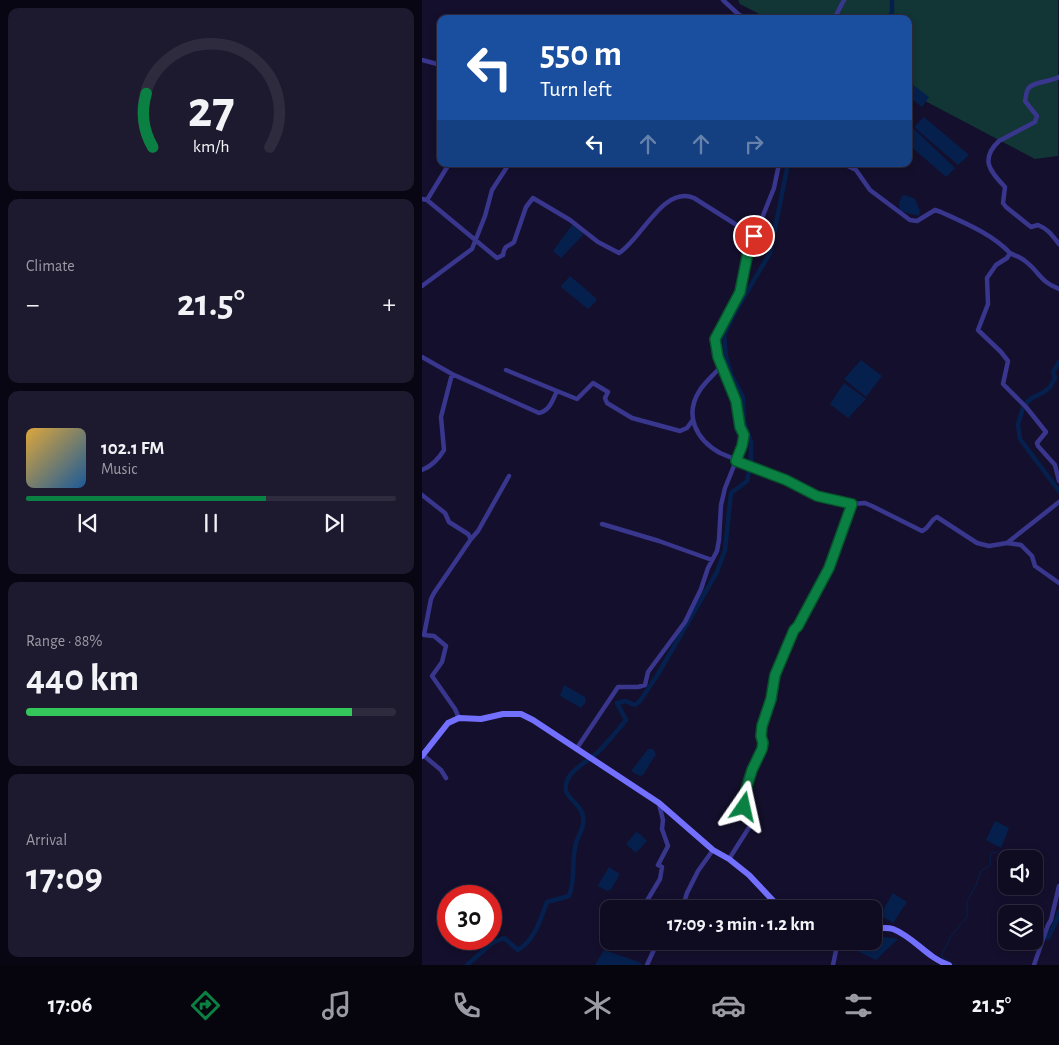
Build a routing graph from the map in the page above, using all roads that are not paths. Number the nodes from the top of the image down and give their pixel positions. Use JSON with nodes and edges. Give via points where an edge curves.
{"nodes":[{"id":1,"x":723,"y":0,"type":"edge"},
{"id":2,"x":844,"y":0,"type":"edge"},
{"id":3,"x":735,"y":15,"type":"edge"},
{"id":4,"x":836,"y":15,"type":"edge"},
{"id":5,"x":422,"y":60,"type":"edge"},
{"id":6,"x":437,"y":64,"type":"edge"},
{"id":7,"x":1058,"y":77,"type":"edge"},
{"id":8,"x":446,"y":167,"type":"edge"},
{"id":9,"x":507,"y":167,"type":"edge"},
{"id":10,"x":778,"y":167,"type":"edge"},
{"id":11,"x":850,"y":167,"type":"edge"},
{"id":12,"x":424,"y":200,"type":"edge"},
{"id":13,"x":754,"y":236,"type":"junction"},
{"id":14,"x":475,"y":241,"type":"junction"},
{"id":15,"x":1058,"y":244,"type":"edge"},
{"id":16,"x":1010,"y":253,"type":"junction"},
{"id":17,"x":422,"y":286,"type":"edge"},
{"id":18,"x":1058,"y":287,"type":"edge"},
{"id":19,"x":422,"y":356,"type":"edge"},
{"id":20,"x":721,"y":366,"type":"junction"},
{"id":21,"x":506,"y":370,"type":"dead end"},
{"id":22,"x":452,"y":374,"type":"junction"},
{"id":23,"x":557,"y":391,"type":"junction"},
{"id":24,"x":692,"y":422,"type":"junction"},
{"id":25,"x":736,"y":461,"type":"junction"},
{"id":26,"x":422,"y":470,"type":"edge"},
{"id":27,"x":508,"y":476,"type":"dead end"},
{"id":28,"x":1058,"y":481,"type":"edge"},
{"id":29,"x":422,"y":495,"type":"edge"},
{"id":30,"x":1058,"y":502,"type":"edge"},
{"id":31,"x":852,"y":504,"type":"junction"},
{"id":32,"x":602,"y":524,"type":"dead end"},
{"id":33,"x":472,"y":539,"type":"junction"},
{"id":34,"x":1007,"y":544,"type":"junction"},
{"id":35,"x":712,"y":560,"type":"junction"},
{"id":36,"x":1058,"y":584,"type":"edge"},
{"id":37,"x":423,"y":635,"type":"edge"},
{"id":38,"x":459,"y":718,"type":"junction"},
{"id":39,"x":579,"y":750,"type":"junction"},
{"id":40,"x":422,"y":756,"type":"edge"},
{"id":41,"x":446,"y":778,"type":"dead end"},
{"id":42,"x":659,"y":803,"type":"junction"},
{"id":43,"x":713,"y":850,"type":"junction"},
{"id":44,"x":729,"y":859,"type":"junction"},
{"id":45,"x":1058,"y":886,"type":"edge"},
{"id":46,"x":647,"y":900,"type":"edge"},
{"id":47,"x":685,"y":900,"type":"edge"},
{"id":48,"x":773,"y":900,"type":"edge"},
{"id":49,"x":882,"y":929,"type":"edge"},
{"id":50,"x":654,"y":950,"type":"edge"},
{"id":51,"x":836,"y":950,"type":"edge"},
{"id":52,"x":647,"y":965,"type":"edge"},
{"id":53,"x":833,"y":965,"type":"edge"},
{"id":54,"x":949,"y":965,"type":"edge"},
{"id":55,"x":1034,"y":965,"type":"edge"}],
"edges":[{"from":1,"to":3,"type":"street"},
{"from":2,"to":4,"type":"street"},
{"from":5,"to":6,"type":"street"},
{"from":7,"to":15,"type":"street","via":[[1027,90],[1025,101],[1037,116],[1036,122],[999,141],[988,160],[993,175],[1005,187],[1003,203],[1006,207],[1031,227],[1038,225],[1051,232]]},
{"from":8,"to":12,"type":"street"},
{"from":9,"to":14,"type":"street","via":[[492,190]]},
{"from":10,"to":13,"type":"street","via":[[774,188]]},
{"from":11,"to":16,"type":"street","via":[[856,170],[870,190],[910,220],[917,221],[935,210],[979,231]]},
{"from":12,"to":14,"type":"street"},
{"from":13,"to":14,"type":"street","via":[[694,198],[680,195],[660,208],[621,253],[598,242],[570,220],[533,198],[526,207],[514,242],[504,248],[503,255],[497,258]]},
{"from":13,"to":20,"type":"street","via":[[740,292],[715,339]]},
{"from":14,"to":17,"type":"street","via":[[472,249]]},
{"from":16,"to":18,"type":"street","via":[[1036,270],[1042,280]]},
{"from":16,"to":28,"type":"street","via":[[987,278],[988,304],[978,330],[1008,361],[1003,384],[1046,432],[1038,446],[1055,466]]},
{"from":19,"to":22,"type":"street"},
{"from":20,"to":24,"type":"street","via":[[699,390]]},
{"from":20,"to":25,"type":"street","via":[[736,401],[744,435]]},
{"from":21,"to":23,"type":"street"},
{"from":22,"to":23,"type":"street","via":[[539,413],[548,408]]},
{"from":22,"to":26,"type":"street","via":[[441,417],[444,450],[437,461]]},
{"from":23,"to":24,"type":"street","via":[[576,399],[593,383],[608,392],[607,403],[632,418],[680,431]]},
{"from":24,"to":25,"type":"street","via":[[705,442]]},
{"from":25,"to":31,"type":"street","via":[[757,467],[817,496]]},
{"from":25,"to":35,"type":"street","via":[[725,488],[719,540]]},
{"from":27,"to":33,"type":"street"},
{"from":29,"to":33,"type":"street"},
{"from":30,"to":34,"type":"street"},
{"from":31,"to":34,"type":"street","via":[[865,503],[922,531],[937,517],[977,543],[989,546]]},
{"from":31,"to":44,"type":"street","via":[[829,568],[794,630],[775,675],[762,726],[762,749],[743,799],[750,826]]},
{"from":32,"to":35,"type":"street"},
{"from":33,"to":37,"type":"street","via":[[434,592]]},
{"from":34,"to":36,"type":"street","via":[[1021,545],[1032,556],[1035,566]]},
{"from":35,"to":39,"type":"street","via":[[684,622],[648,672],[644,685],[618,687]]},
{"from":37,"to":38,"type":"street","via":[[434,636],[446,646],[442,662],[432,676]]},
{"from":38,"to":39,"type":"street","via":[[521,714]]},
{"from":38,"to":40,"type":"street","via":[[448,723]]},
{"from":39,"to":42,"type":"street"},
{"from":40,"to":41,"type":"street","via":[[441,770]]},
{"from":42,"to":43,"type":"street"},
{"from":42,"to":46,"type":"street","via":[[668,846],[658,865],[662,867],[660,879]]},
{"from":43,"to":44,"type":"street"},
{"from":43,"to":47,"type":"street","via":[[698,871]]},
{"from":44,"to":48,"type":"street"},
{"from":45,"to":55,"type":"street","via":[[1051,920]]},
{"from":49,"to":54,"type":"street","via":[[892,928]]},
{"from":50,"to":52,"type":"street"},
{"from":51,"to":53,"type":"street"}]}
